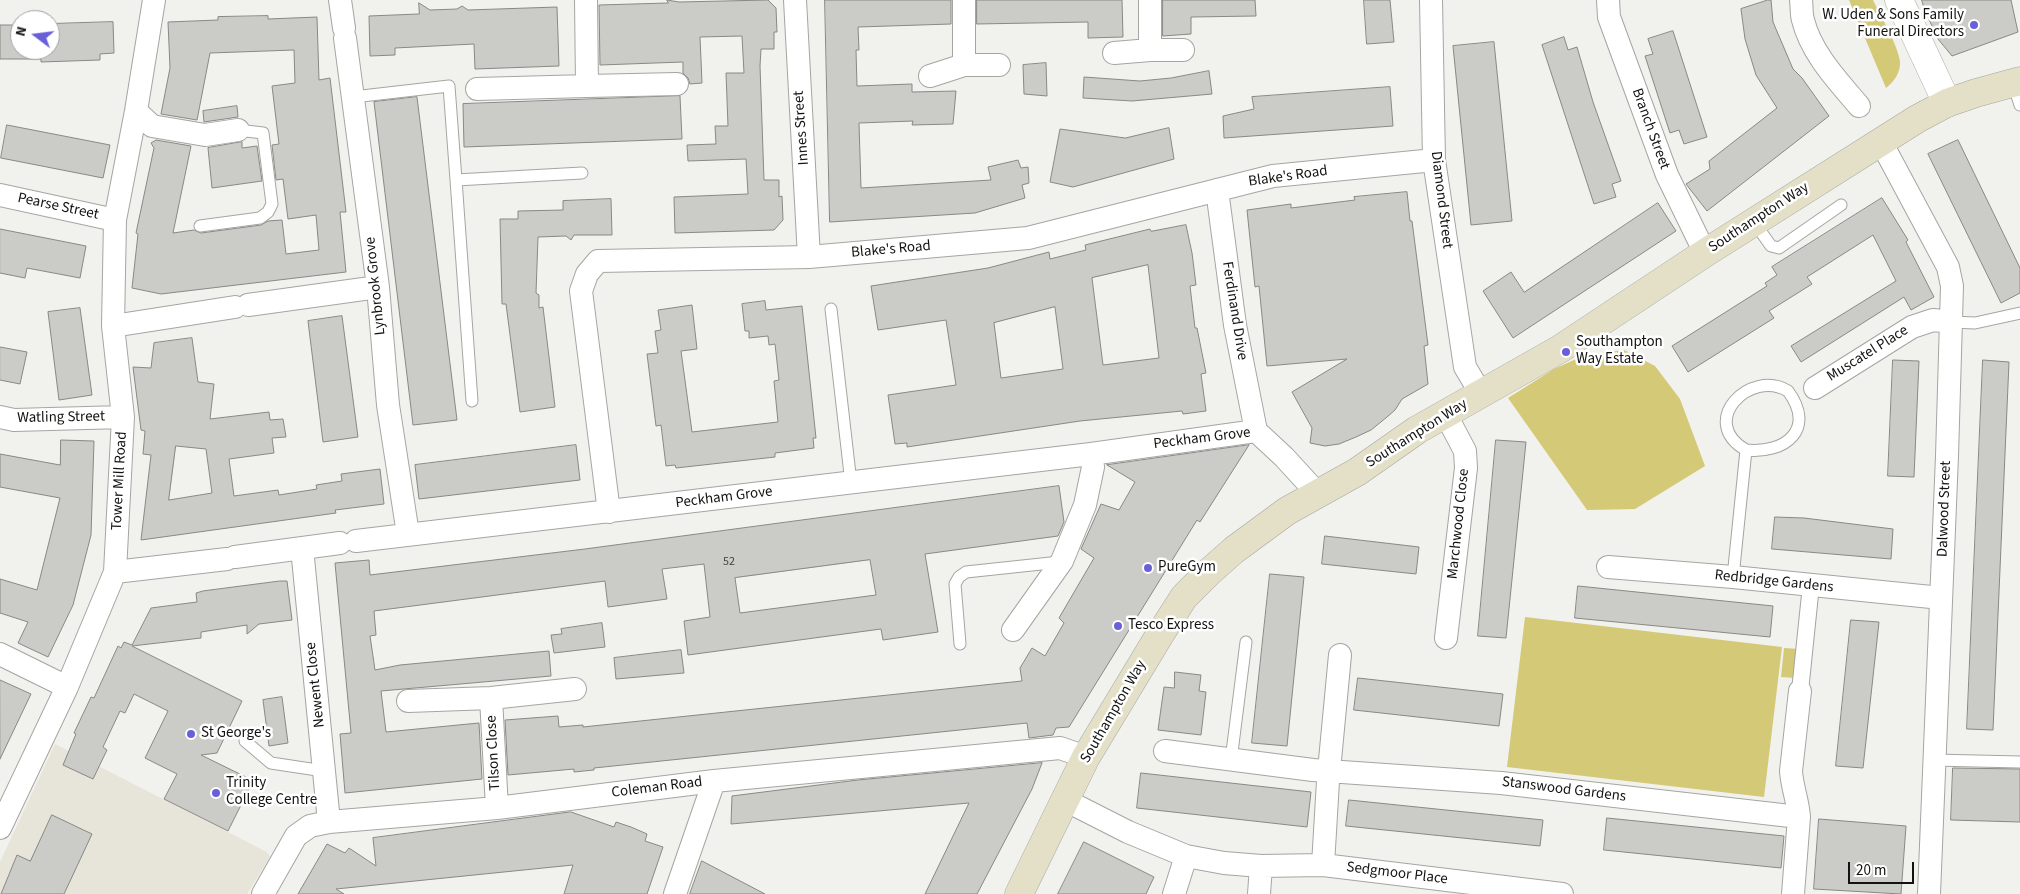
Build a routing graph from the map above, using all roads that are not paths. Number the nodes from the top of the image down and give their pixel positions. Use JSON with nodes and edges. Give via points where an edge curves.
{"nodes":[{"id":1,"x":154,"y":0,"type":"edge"},
{"id":2,"x":340,"y":0,"type":"edge"},
{"id":3,"x":586,"y":0,"type":"edge"},
{"id":4,"x":795,"y":0,"type":"edge"},
{"id":5,"x":964,"y":0,"type":"edge"},
{"id":6,"x":1150,"y":0,"type":"edge"},
{"id":7,"x":1431,"y":0,"type":"edge"},
{"id":8,"x":1608,"y":0,"type":"edge"},
{"id":9,"x":1801,"y":0,"type":"edge"},
{"id":10,"x":1899,"y":0,"type":"edge"},
{"id":11,"x":1150,"y":50,"type":"junction"},
{"id":12,"x":1183,"y":50,"type":"dead end"},
{"id":13,"x":1114,"y":53,"type":"dead end"},
{"id":14,"x":999,"y":64,"type":"dead end"},
{"id":15,"x":964,"y":65,"type":"junction"},
{"id":16,"x":930,"y":76,"type":"dead end"},
{"id":17,"x":677,"y":84,"type":"dead end"},
{"id":18,"x":587,"y":86,"type":"junction"},
{"id":19,"x":477,"y":89,"type":"dead end"},
{"id":20,"x":2018,"y":90,"type":"edge"},
{"id":21,"x":352,"y":96,"type":"junction"},
{"id":22,"x":1947,"y":103,"type":"junction"},
{"id":23,"x":1859,"y":106,"type":"dead end"},
{"id":24,"x":136,"y":111,"type":"junction"},
{"id":25,"x":238,"y":130,"type":"joint"},
{"id":26,"x":1880,"y":140,"type":"junction"},
{"id":27,"x":1434,"y":160,"type":"junction"},
{"id":28,"x":582,"y":173,"type":"dead end"},
{"id":29,"x":456,"y":180,"type":"junction"},
{"id":30,"x":1217,"y":190,"type":"junction"},
{"id":31,"x":0,"y":195,"type":"edge"},
{"id":32,"x":1841,"y":205,"type":"dead end"},
{"id":33,"x":115,"y":220,"type":"junction"},
{"id":34,"x":1754,"y":222,"type":"junction"},
{"id":35,"x":200,"y":226,"type":"dead end"},
{"id":36,"x":1705,"y":253,"type":"junction"},
{"id":37,"x":810,"y":257,"type":"junction"},
{"id":38,"x":378,"y":287,"type":"junction"},
{"id":39,"x":831,"y":309,"type":"dead end"},
{"id":40,"x":2020,"y":313,"type":"edge"},
{"id":41,"x":1952,"y":322,"type":"junction"},
{"id":42,"x":113,"y":326,"type":"junction"},
{"id":43,"x":1814,"y":388,"type":"dead end"},
{"id":44,"x":1481,"y":394,"type":"junction"},
{"id":45,"x":472,"y":402,"type":"dead end"},
{"id":46,"x":1446,"y":415,"type":"junction"},
{"id":47,"x":0,"y":417,"type":"edge"},
{"id":48,"x":123,"y":417,"type":"junction"},
{"id":49,"x":1256,"y":431,"type":"junction"},
{"id":50,"x":1746,"y":450,"type":"junction"},
{"id":51,"x":1091,"y":454,"type":"junction"},
{"id":52,"x":851,"y":483,"type":"junction"},
{"id":53,"x":1316,"y":493,"type":"junction"},
{"id":54,"x":609,"y":512,"type":"junction"},
{"id":55,"x":408,"y":534,"type":"junction"},
{"id":56,"x":302,"y":548,"type":"junction"},
{"id":57,"x":1062,"y":561,"type":"junction"},
{"id":58,"x":1608,"y":567,"type":"dead end"},
{"id":59,"x":115,"y":572,"type":"junction"},
{"id":60,"x":1733,"y":577,"type":"junction"},
{"id":61,"x":1811,"y":585,"type":"junction"},
{"id":62,"x":1941,"y":598,"type":"junction"},
{"id":63,"x":1013,"y":630,"type":"dead end"},
{"id":64,"x":1446,"y":638,"type":"dead end"},
{"id":65,"x":1246,"y":642,"type":"dead end"},
{"id":66,"x":960,"y":644,"type":"dead end"},
{"id":67,"x":0,"y":654,"type":"edge"},
{"id":68,"x":1340,"y":655,"type":"dead end"},
{"id":69,"x":67,"y":687,"type":"junction"},
{"id":70,"x":575,"y":689,"type":"dead end"},
{"id":71,"x":1800,"y":691,"type":"joint"},
{"id":72,"x":491,"y":698,"type":"junction"},
{"id":73,"x":408,"y":701,"type":"dead end"},
{"id":74,"x":245,"y":741,"type":"dead end"},
{"id":75,"x":1165,"y":751,"type":"dead end"},
{"id":76,"x":1086,"y":757,"type":"junction"},
{"id":77,"x":1231,"y":760,"type":"junction"},
{"id":78,"x":1934,"y":760,"type":"junction"},
{"id":79,"x":2020,"y":762,"type":"edge"},
{"id":80,"x":1329,"y":770,"type":"junction"},
{"id":81,"x":324,"y":771,"type":"junction"},
{"id":82,"x":714,"y":781,"type":"junction"},
{"id":83,"x":1065,"y":800,"type":"junction"},
{"id":84,"x":497,"y":808,"type":"junction"},
{"id":85,"x":1799,"y":817,"type":"junction"},
{"id":86,"x":330,"y":822,"type":"junction"},
{"id":87,"x":0,"y":828,"type":"edge"},
{"id":88,"x":1186,"y":856,"type":"junction"},
{"id":89,"x":1323,"y":865,"type":"junction"},
{"id":90,"x":1261,"y":866,"type":"junction"},
{"id":91,"x":263,"y":894,"type":"edge"},
{"id":92,"x":675,"y":894,"type":"edge"},
{"id":93,"x":1019,"y":894,"type":"edge"},
{"id":94,"x":1174,"y":894,"type":"edge"},
{"id":95,"x":1259,"y":894,"type":"edge"},
{"id":96,"x":1562,"y":894,"type":"edge"},
{"id":97,"x":1792,"y":894,"type":"edge"},
{"id":98,"x":1928,"y":894,"type":"edge"}],
"edges":[{"from":1,"to":24,"type":"street","name":"Tower Mill Road"},
{"from":2,"to":21,"type":"street","name":"Lynbrook Grove"},
{"from":3,"to":18,"type":"street"},
{"from":4,"to":37,"type":"street","name":"Innes Street"},
{"from":5,"to":15,"type":"street"},
{"from":6,"to":11,"type":"street"},
{"from":7,"to":27,"type":"street","name":"Diamond Street"},
{"from":8,"to":36,"type":"street","name":"Branch Street","via":[[1609,17],[1667,175]]},
{"from":9,"to":23,"type":"street","via":[[1803,20],[1814,46]]},
{"from":10,"to":22,"type":"street"},
{"from":11,"to":12,"type":"street"},
{"from":11,"to":13,"type":"street"},
{"from":14,"to":15,"type":"street"},
{"from":15,"to":16,"type":"street"},
{"from":17,"to":18,"type":"street"},
{"from":18,"to":19,"type":"street"},
{"from":20,"to":22,"type":"main road","name":"Southampton Way","via":[[1976,93]]},
{"from":21,"to":29,"type":"lane","via":[[449,86]]},
{"from":21,"to":38,"type":"street","name":"Lynbrook Grove"},
{"from":22,"to":26,"type":"main road","name":"Southampton Way"},
{"from":24,"to":25,"type":"street","via":[[152,126],[205,134]]},
{"from":24,"to":33,"type":"street","name":"Tower Mill Road"},
{"from":25,"to":35,"type":"lane","via":[[263,133],[272,204],[260,218]]},
{"from":26,"to":34,"type":"main road","name":"Southampton Way"},
{"from":26,"to":41,"type":"street","name":"Dalwood Street","via":[[1948,267],[1952,286]]},
{"from":27,"to":30,"type":"street","name":"Blake's Road","via":[[1273,176]]},
{"from":27,"to":44,"type":"street","name":"Diamond Street","via":[[1464,367]]},
{"from":28,"to":29,"type":"lane"},
{"from":29,"to":45,"type":"lane"},
{"from":30,"to":37,"type":"street","name":"Blake's Road","via":[[1028,238]]},
{"from":30,"to":49,"type":"street","name":"Ferdinand Drive","via":[[1235,325]]},
{"from":31,"to":33,"type":"street","name":"Pearse Street"},
{"from":32,"to":34,"type":"lane","via":[[1779,248],[1771,246]]},
{"from":33,"to":42,"type":"street","name":"Tower Mill Road"},
{"from":34,"to":36,"type":"main road","name":"Southampton Way"},
{"from":36,"to":44,"type":"main road","name":"Southampton Way","via":[[1560,348]]},
{"from":37,"to":54,"type":"street","name":"Blake's Road","via":[[598,261],[586,274],[581,292]]},
{"from":38,"to":42,"type":"street"},
{"from":38,"to":55,"type":"street","name":"Lynbrook Grove","via":[[388,405]]},
{"from":39,"to":52,"type":"lane"},
{"from":40,"to":41,"type":"lane","via":[[1975,323]]},
{"from":41,"to":43,"type":"street","name":"Muscatel Place","via":[[1933,320],[1912,327]]},
{"from":41,"to":62,"type":"street","name":"Dalwood Street"},
{"from":42,"to":48,"type":"street","name":"Tower Mill Road"},
{"from":44,"to":46,"type":"main road","name":"Southampton Way"},
{"from":46,"to":53,"type":"main road","name":"Southampton Way","via":[[1417,430],[1357,472]]},
{"from":46,"to":64,"type":"street","name":"Marchwood Close","via":[[1465,451],[1466,468]]},
{"from":47,"to":48,"type":"street","name":"Watling Street","via":[[14,420]]},
{"from":48,"to":59,"type":"street","name":"Tower Mill Road"},
{"from":49,"to":51,"type":"street","name":"Peckham Grove"},
{"from":49,"to":53,"type":"street","name":"Peckham Grove"},
{"from":50,"to":50,"type":"lane","via":[[1731,437],[1727,427],[1726,417],[1731,404],[1741,395],[1759,387],[1771,385],[1788,392],[1798,413],[1798,428],[1793,437],[1770,450]]},
{"from":50,"to":60,"type":"lane"},
{"from":51,"to":52,"type":"street","name":"Peckham Grove"},
{"from":51,"to":57,"type":"street","via":[[1094,467],[1085,505]]},
{"from":52,"to":54,"type":"street","name":"Peckham Grove"},
{"from":53,"to":76,"type":"main road","name":"Southampton Way","via":[[1287,510],[1234,550],[1184,597]]},
{"from":54,"to":55,"type":"street","name":"Peckham Grove"},
{"from":55,"to":56,"type":"street","name":"Peckham Grove"},
{"from":56,"to":59,"type":"street"},
{"from":56,"to":81,"type":"street","name":"Newent Close"},
{"from":57,"to":63,"type":"street"},
{"from":57,"to":66,"type":"lane","via":[[966,572],[959,577],[955,584]]},
{"from":58,"to":60,"type":"street","name":"Redbridge Gardens"},
{"from":59,"to":69,"type":"street","name":"Tower Mill Road"},
{"from":60,"to":61,"type":"street","name":"Redbridge Gardens"},
{"from":61,"to":62,"type":"street","name":"Redbridge Gardens"},
{"from":61,"to":71,"type":"street"},
{"from":62,"to":78,"type":"street","name":"Dalwood Street"},
{"from":65,"to":77,"type":"lane"},
{"from":67,"to":69,"type":"street"},
{"from":68,"to":80,"type":"street"},
{"from":69,"to":87,"type":"street","name":"Tower Mill Road"},
{"from":70,"to":72,"type":"street","name":"Tilson Close"},
{"from":71,"to":85,"type":"street","via":[[1792,771]]},
{"from":72,"to":73,"type":"street","name":"Tilson Close"},
{"from":72,"to":84,"type":"street","name":"Tilson Close"},
{"from":74,"to":81,"type":"lane","via":[[271,763]]},
{"from":75,"to":77,"type":"street","name":"Stanswood Gardens"},
{"from":76,"to":82,"type":"street","name":"Coleman Road","via":[[1060,748]]},
{"from":76,"to":83,"type":"main road","name":"Southampton Way"},
{"from":77,"to":80,"type":"street","name":"Stanswood Gardens"},
{"from":78,"to":79,"type":"lane"},
{"from":78,"to":98,"type":"street","name":"Dalwood Street"},
{"from":80,"to":85,"type":"street","name":"Stanswood Gardens","via":[[1501,783]]},
{"from":80,"to":89,"type":"street"},
{"from":81,"to":86,"type":"street","name":"Newent Close"},
{"from":82,"to":84,"type":"street","name":"Coleman Road"},
{"from":82,"to":92,"type":"street"},
{"from":83,"to":88,"type":"street","name":"Sedgmoor Place","via":[[1128,832]]},
{"from":83,"to":93,"type":"main road","name":"Southampton Way"},
{"from":84,"to":86,"type":"street","name":"Coleman Road"},
{"from":85,"to":97,"type":"street"},
{"from":86,"to":91,"type":"street","name":"Coleman Road","via":[[310,826],[296,836]]},
{"from":88,"to":90,"type":"street","name":"Sedgmoor Place"},
{"from":88,"to":94,"type":"street"},
{"from":89,"to":90,"type":"street","name":"Sedgmoor Place"},
{"from":89,"to":96,"type":"street","name":"Sedgmoor Place"},
{"from":90,"to":95,"type":"street"}]}
